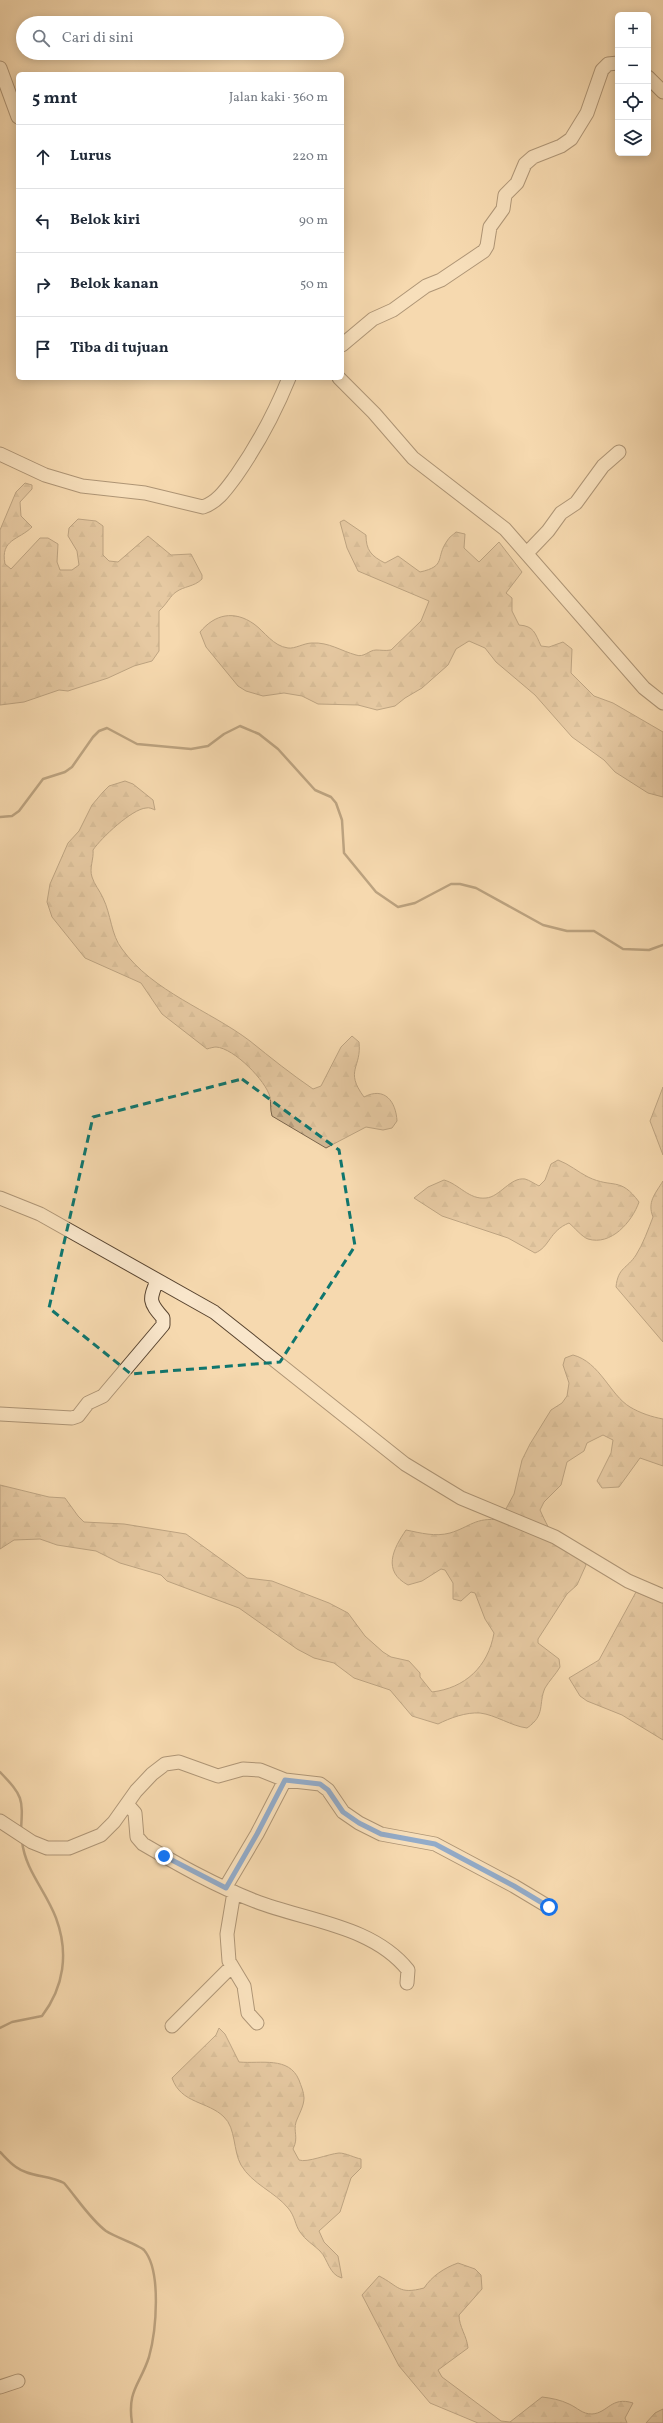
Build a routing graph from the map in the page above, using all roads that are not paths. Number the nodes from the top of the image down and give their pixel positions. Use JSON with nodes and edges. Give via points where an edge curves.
{"nodes":[{"id":1,"x":615,"y":63,"type":"edge"},
{"id":2,"x":0,"y":68,"type":"edge"},
{"id":3,"x":651,"y":80,"type":"edge"},
{"id":4,"x":14,"y":91,"type":"edge"},
{"id":5,"x":663,"y":92,"type":"edge"},
{"id":6,"x":16,"y":104,"type":"edge"},
{"id":7,"x":344,"y":343,"type":"edge"},
{"id":8,"x":288,"y":380,"type":"edge"},
{"id":9,"x":341,"y":380,"type":"edge"},
{"id":10,"x":619,"y":452,"type":"dead end"},
{"id":11,"x":0,"y":454,"type":"edge"},
{"id":12,"x":527,"y":553,"type":"junction"},
{"id":13,"x":663,"y":703,"type":"edge"},
{"id":14,"x":0,"y":1198,"type":"edge"},
{"id":15,"x":157,"y":1281,"type":"junction"},
{"id":16,"x":0,"y":1414,"type":"edge"},
{"id":17,"x":663,"y":1596,"type":"edge"},
{"id":18,"x":285,"y":1780,"type":"junction"},
{"id":19,"x":127,"y":1804,"type":"junction"},
{"id":20,"x":0,"y":1821,"type":"edge"},
{"id":21,"x":230,"y":1890,"type":"junction"},
{"id":22,"x":549,"y":1907,"type":"dead end"},
{"id":23,"x":231,"y":1967,"type":"junction"},
{"id":24,"x":407,"y":1983,"type":"dead end"},
{"id":25,"x":257,"y":2023,"type":"dead end"},
{"id":26,"x":172,"y":2026,"type":"dead end"},
{"id":27,"x":18,"y":2380,"type":"dead end"},
{"id":28,"x":0,"y":2387,"type":"edge"}],
"edges":[{"from":1,"to":7,"type":"street","via":[[608,64],[602,70],[587,113],[571,139],[561,146],[533,157],[525,164],[517,183],[505,194],[504,209],[490,227],[484,251],[441,280],[426,286],[393,310],[373,319]]},
{"from":2,"to":4,"type":"street"},
{"from":3,"to":5,"type":"street"},
{"from":4,"to":6,"type":"street"},
{"from":8,"to":11,"type":"street","via":[[274,415],[244,467],[220,496],[203,507],[145,493],[82,486],[45,475]]},
{"from":9,"to":12,"type":"street","via":[[413,458],[497,522]]},
{"from":10,"to":12,"type":"street","via":[[603,466],[576,503],[561,513]]},
{"from":12,"to":13,"type":"street","via":[[644,688]]},
{"from":14,"to":15,"type":"street","via":[[40,1214]]},
{"from":15,"to":16,"type":"street","via":[[151,1300],[164,1322],[132,1364],[102,1397],[88,1403],[78,1416],[72,1418]]},
{"from":15,"to":17,"type":"street","via":[[220,1317],[405,1464],[461,1498],[556,1537],[628,1581]]},
{"from":18,"to":19,"type":"street","via":[[254,1769],[214,1775],[191,1765],[170,1762],[152,1774]]},
{"from":18,"to":21,"type":"street"},
{"from":18,"to":22,"type":"street","via":[[320,1784],[328,1790],[343,1812],[359,1823],[381,1834],[435,1844]]},
{"from":19,"to":20,"type":"street","via":[[101,1835],[82,1844],[58,1850],[32,1842]]},
{"from":19,"to":21,"type":"street","via":[[135,1813],[135,1832],[139,1841]]},
{"from":21,"to":23,"type":"street","via":[[227,1951]]},
{"from":21,"to":24,"type":"street","via":[[282,1911],[317,1920],[372,1940],[392,1952],[408,1970]]},
{"from":23,"to":25,"type":"street","via":[[244,1986],[248,2013]]},
{"from":23,"to":26,"type":"street"},
{"from":27,"to":28,"type":"street"}]}
